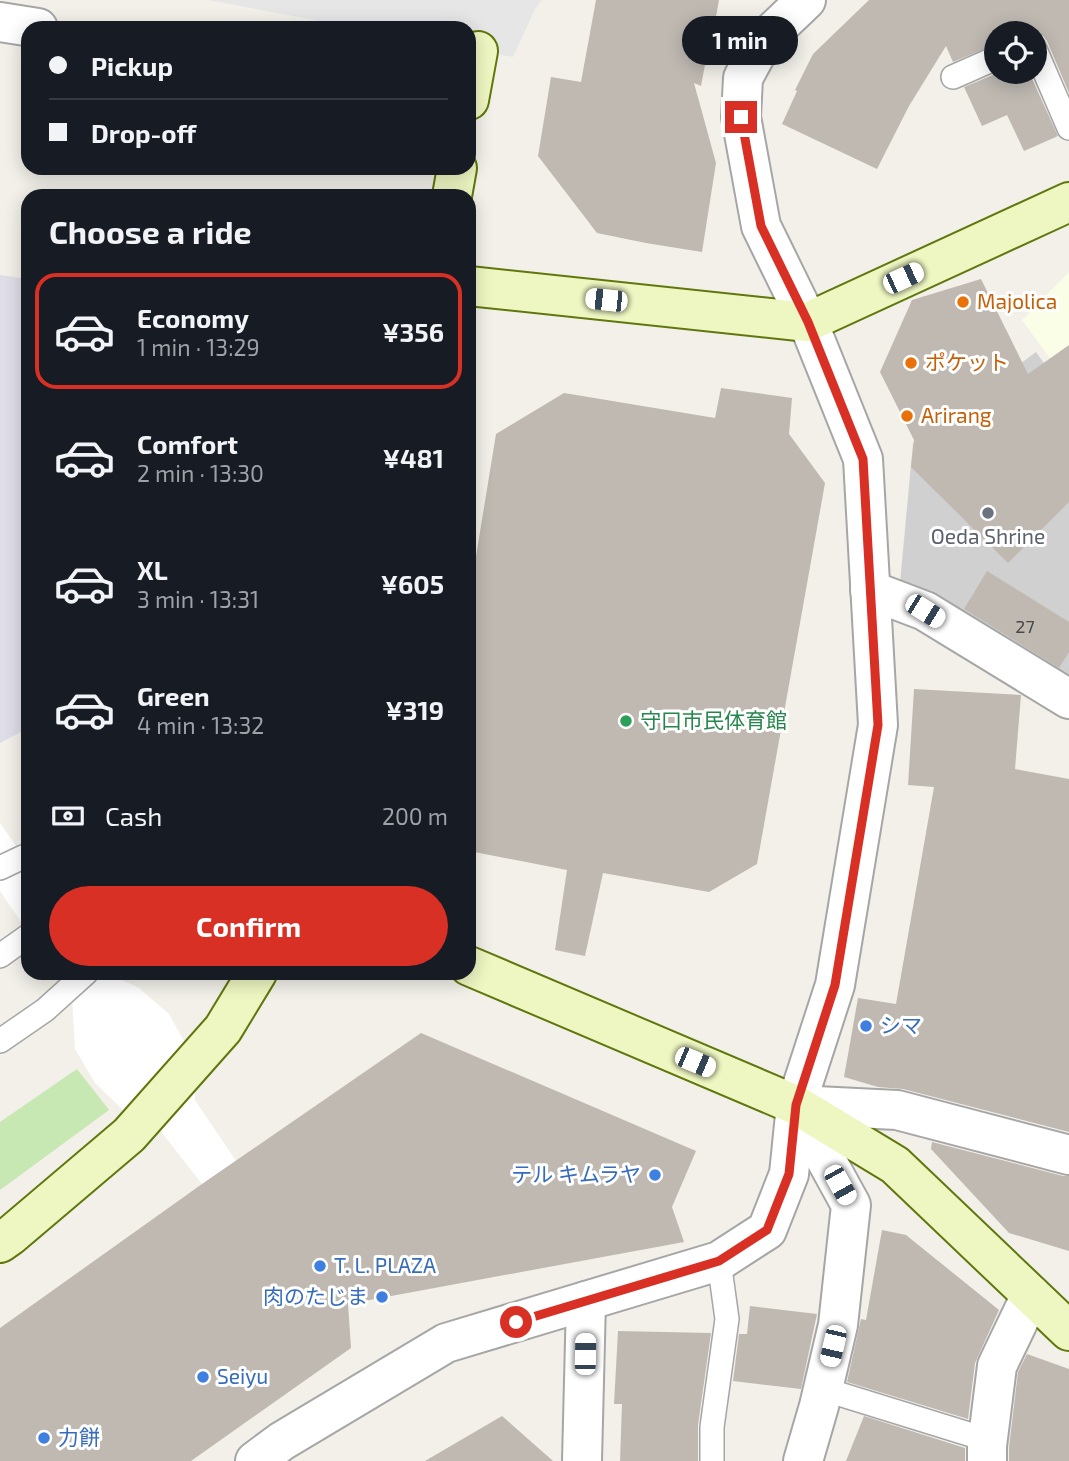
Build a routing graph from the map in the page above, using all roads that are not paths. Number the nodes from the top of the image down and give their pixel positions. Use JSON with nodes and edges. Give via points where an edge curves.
{"nodes":[{"id":1,"x":806,"y":0,"type":"edge"},
{"id":2,"x":0,"y":22,"type":"edge"},
{"id":3,"x":21,"y":25,"type":"edge"},
{"id":4,"x":478,"y":51,"type":"dead end"},
{"id":5,"x":476,"y":62,"type":"edge"},
{"id":6,"x":984,"y":63,"type":"edge"},
{"id":7,"x":953,"y":77,"type":"dead end"},
{"id":8,"x":1047,"y":77,"type":"edge"},
{"id":9,"x":1069,"y":128,"type":"edge"},
{"id":10,"x":1069,"y":202,"type":"edge"},
{"id":11,"x":476,"y":287,"type":"edge"},
{"id":12,"x":808,"y":322,"type":"junction"},
{"id":13,"x":870,"y":590,"type":"junction"},
{"id":14,"x":1069,"y":699,"type":"edge"},
{"id":15,"x":21,"y":858,"type":"edge"},
{"id":16,"x":0,"y":868,"type":"edge"},
{"id":17,"x":21,"y":941,"type":"edge"},
{"id":18,"x":0,"y":956,"type":"edge"},
{"id":19,"x":476,"y":969,"type":"edge"},
{"id":20,"x":78,"y":980,"type":"edge"},
{"id":21,"x":253,"y":980,"type":"edge"},
{"id":22,"x":0,"y":1041,"type":"edge"},
{"id":23,"x":796,"y":1105,"type":"junction"},
{"id":24,"x":1069,"y":1156,"type":"edge"},
{"id":25,"x":0,"y":1243,"type":"edge"},
{"id":26,"x":719,"y":1261,"type":"junction"},
{"id":27,"x":1031,"y":1295,"type":"junction"},
{"id":28,"x":586,"y":1301,"type":"junction"},
{"id":29,"x":1069,"y":1331,"type":"edge"},
{"id":30,"x":823,"y":1389,"type":"junction"},
{"id":31,"x":988,"y":1450,"type":"edge"},
{"id":32,"x":255,"y":1461,"type":"edge"},
{"id":33,"x":582,"y":1461,"type":"edge"},
{"id":34,"x":712,"y":1461,"type":"edge"},
{"id":35,"x":803,"y":1461,"type":"edge"}],
"edges":[{"from":1,"to":12,"type":"street","via":[[763,41],[743,78],[741,117],[761,226]]},
{"from":2,"to":3,"type":"street"},
{"from":4,"to":5,"type":"street"},
{"from":6,"to":7,"type":"lane"},
{"from":8,"to":9,"type":"lane"},
{"from":10,"to":12,"type":"street"},
{"from":11,"to":12,"type":"street"},
{"from":12,"to":13,"type":"street","via":[[863,459]]},
{"from":13,"to":14,"type":"street","via":[[925,611]]},
{"from":13,"to":23,"type":"street","via":[[878,725],[835,985]]},
{"from":15,"to":16,"type":"lane"},
{"from":17,"to":18,"type":"lane"},
{"from":19,"to":23,"type":"street"},
{"from":20,"to":22,"type":"lane","via":[[46,1010]]},
{"from":21,"to":25,"type":"street","via":[[222,1029],[129,1135]]},
{"from":23,"to":24,"type":"street","via":[[897,1110]]},
{"from":23,"to":26,"type":"street","via":[[789,1174],[767,1230]]},
{"from":23,"to":27,"type":"street","via":[[895,1165]]},
{"from":23,"to":30,"type":"street","via":[[851,1205],[838,1325]]},
{"from":26,"to":28,"type":"street"},
{"from":26,"to":34,"type":"lane","via":[[727,1319],[712,1427]]},
{"from":27,"to":29,"type":"street"},
{"from":27,"to":31,"type":"street","via":[[997,1366]]},
{"from":28,"to":32,"type":"street","via":[[446,1343]]},
{"from":28,"to":33,"type":"street"},
{"from":30,"to":31,"type":"lane"},
{"from":30,"to":35,"type":"street"}]}
